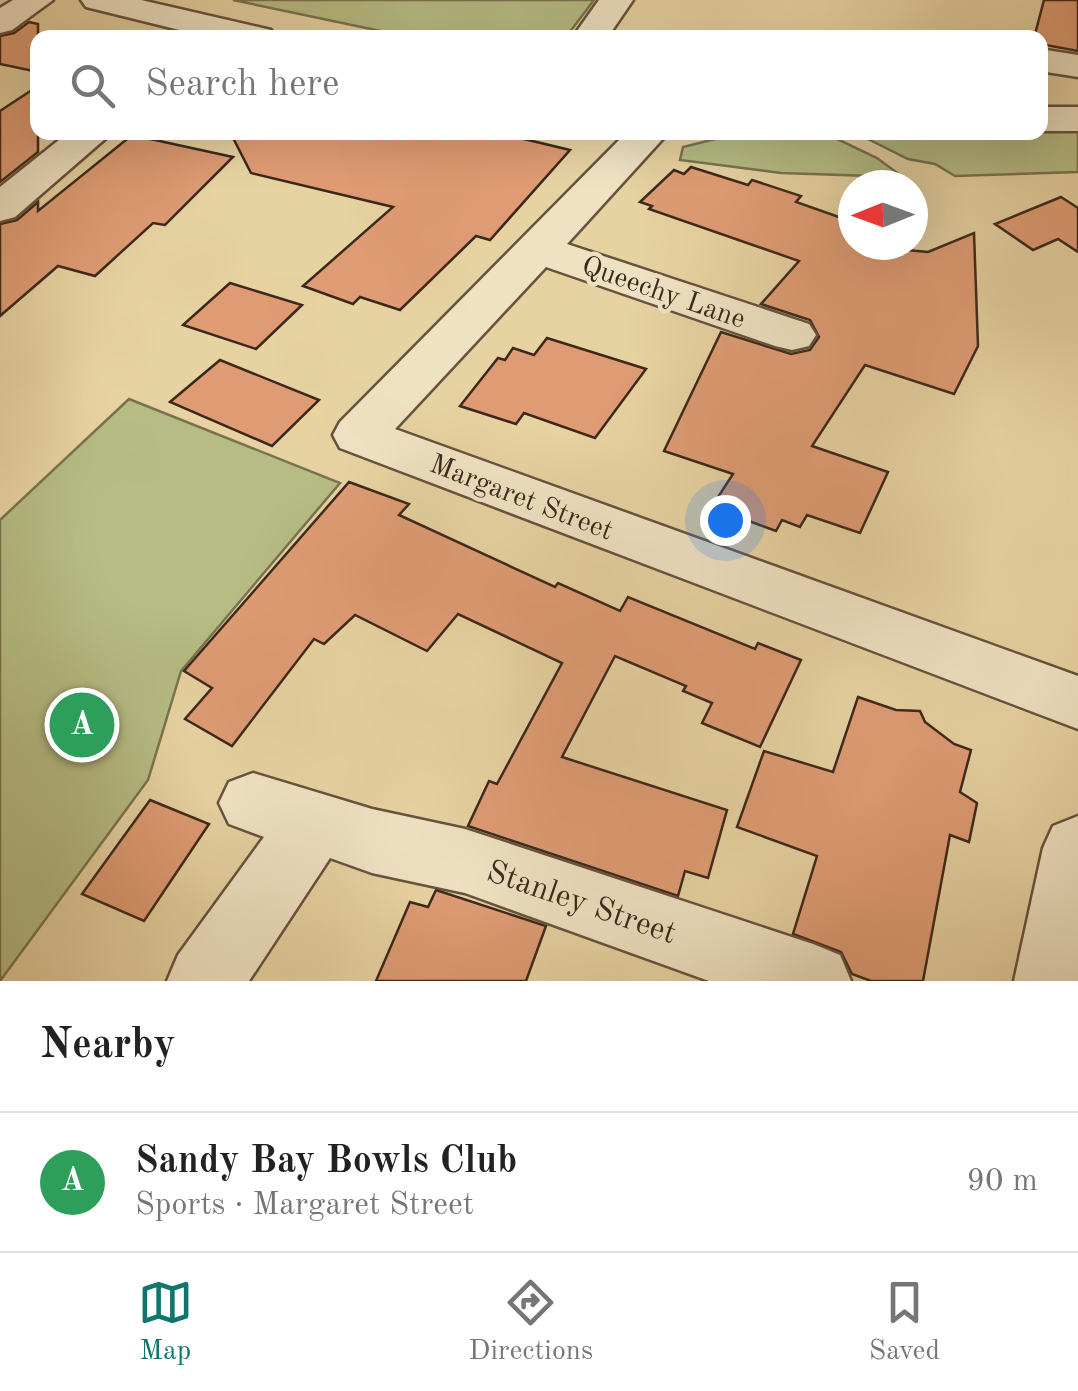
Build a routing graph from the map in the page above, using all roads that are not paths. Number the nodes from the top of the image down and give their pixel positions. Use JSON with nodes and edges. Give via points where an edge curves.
{"nodes":[{"id":1,"x":36,"y":0,"type":"edge"},
{"id":2,"x":98,"y":0,"type":"edge"},
{"id":3,"x":616,"y":0,"type":"edge"},
{"id":4,"x":0,"y":23,"type":"edge"},
{"id":5,"x":205,"y":30,"type":"edge"},
{"id":6,"x":595,"y":30,"type":"edge"},
{"id":7,"x":1048,"y":61,"type":"edge"},
{"id":8,"x":1078,"y":66,"type":"edge"},
{"id":9,"x":1048,"y":119,"type":"edge"},
{"id":10,"x":1078,"y":119,"type":"edge"},
{"id":11,"x":84,"y":140,"type":"edge"},
{"id":12,"x":642,"y":140,"type":"edge"},
{"id":13,"x":0,"y":208,"type":"edge"},
{"id":14,"x":535,"y":248,"type":"junction"},
{"id":15,"x":792,"y":336,"type":"dead end"},
{"id":16,"x":1078,"y":704,"type":"edge"},
{"id":17,"x":1078,"y":848,"type":"edge"},
{"id":18,"x":205,"y":981,"type":"edge"},
{"id":19,"x":813,"y":981,"type":"edge"},
{"id":20,"x":1052,"y":981,"type":"edge"}],
"edges":[{"from":1,"to":4,"type":"street"},
{"from":2,"to":5,"type":"street"},
{"from":3,"to":6,"type":"street"},
{"from":7,"to":8,"type":"street"},
{"from":9,"to":10,"type":"street"},
{"from":11,"to":13,"type":"street"},
{"from":12,"to":14,"type":"street","name":"Margaret Street"},
{"from":14,"to":15,"type":"street","name":"Queechy Lane"},
{"from":14,"to":16,"type":"street","name":"Margaret Street","via":[[359,434]]},
{"from":17,"to":20,"type":"street"},
{"from":18,"to":19,"type":"street","name":"Stanley Street","via":[[284,813],[372,842],[465,861]]}]}
